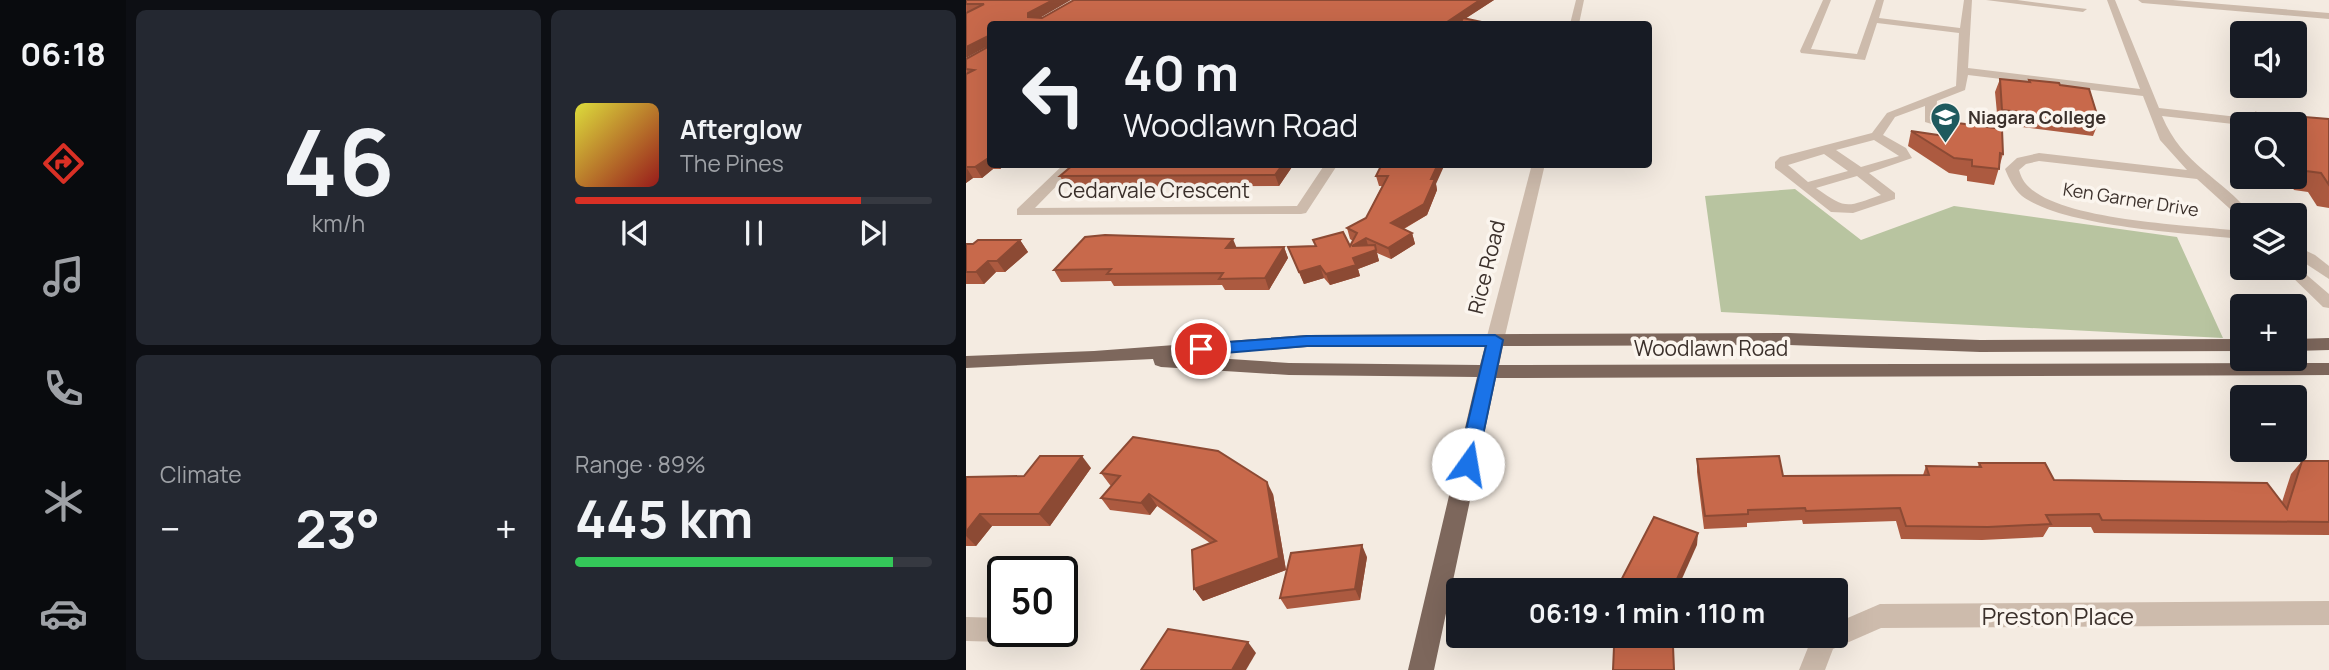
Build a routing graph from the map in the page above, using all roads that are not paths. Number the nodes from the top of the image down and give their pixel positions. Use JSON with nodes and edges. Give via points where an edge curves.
{"nodes":[{"id":1,"x":1580,"y":0,"type":"edge"},
{"id":2,"x":1827,"y":0,"type":"edge"},
{"id":3,"x":1880,"y":0,"type":"edge"},
{"id":4,"x":1968,"y":0,"type":"edge"},
{"id":5,"x":1990,"y":0,"type":"edge"},
{"id":6,"x":2111,"y":0,"type":"edge"},
{"id":7,"x":2142,"y":0,"type":"edge"},
{"id":8,"x":2083,"y":9,"type":"dead end"},
{"id":9,"x":2329,"y":16,"type":"edge"},
{"id":10,"x":1873,"y":20,"type":"junction"},
{"id":11,"x":1575,"y":21,"type":"edge"},
{"id":12,"x":1964,"y":30,"type":"junction"},
{"id":13,"x":1963,"y":71,"type":"junction"},
{"id":14,"x":2146,"y":93,"type":"junction"},
{"id":15,"x":1931,"y":101,"type":"junction"},
{"id":16,"x":2153,"y":111,"type":"junction"},
{"id":17,"x":2230,"y":120,"type":"edge"},
{"id":18,"x":1931,"y":122,"type":"dead end"},
{"id":19,"x":1876,"y":136,"type":"junction"},
{"id":20,"x":1826,"y":149,"type":"junction"},
{"id":21,"x":1068,"y":168,"type":"edge"},
{"id":22,"x":1329,"y":168,"type":"edge"},
{"id":23,"x":1538,"y":168,"type":"edge"},
{"id":24,"x":1859,"y":172,"type":"junction"},
{"id":25,"x":2199,"y":175,"type":"junction"},
{"id":26,"x":1806,"y":187,"type":"junction"},
{"id":27,"x":2231,"y":203,"type":"edge"},
{"id":28,"x":2230,"y":233,"type":"edge"},
{"id":29,"x":2307,"y":256,"type":"edge"},
{"id":30,"x":2329,"y":274,"type":"edge"},
{"id":31,"x":2304,"y":280,"type":"edge"},
{"id":32,"x":2329,"y":303,"type":"edge"},
{"id":33,"x":1495,"y":340,"type":"junction"},
{"id":34,"x":2329,"y":344,"type":"edge"},
{"id":35,"x":2230,"y":345,"type":"edge"},
{"id":36,"x":2307,"y":345,"type":"edge"},
{"id":37,"x":1094,"y":357,"type":"junction"},
{"id":38,"x":966,"y":362,"type":"edge"},
{"id":39,"x":2329,"y":369,"type":"edge"},
{"id":40,"x":1488,"y":370,"type":"junction"},
{"id":41,"x":2329,"y":613,"type":"edge"},
{"id":42,"x":966,"y":629,"type":"edge"},
{"id":43,"x":987,"y":630,"type":"edge"},
{"id":44,"x":1421,"y":670,"type":"edge"},
{"id":45,"x":1812,"y":670,"type":"edge"}],
"edges":[{"from":1,"to":11,"type":"street"},
{"from":2,"to":10,"type":"street","via":[[1805,51],[1861,58]]},
{"from":3,"to":10,"type":"street"},
{"from":4,"to":12,"type":"street"},
{"from":5,"to":8,"type":"street"},
{"from":6,"to":14,"type":"street"},
{"from":7,"to":9,"type":"street"},
{"from":10,"to":12,"type":"street"},
{"from":12,"to":13,"type":"street"},
{"from":13,"to":14,"type":"street"},
{"from":13,"to":15,"type":"street","via":[[1961,88]]},
{"from":14,"to":16,"type":"street"},
{"from":15,"to":18,"type":"street"},
{"from":15,"to":19,"type":"street","via":[[1891,115]]},
{"from":16,"to":17,"type":"street"},
{"from":16,"to":25,"type":"street","via":[[2166,139]]},
{"from":19,"to":20,"type":"street"},
{"from":19,"to":24,"type":"street","via":[[1906,158]]},
{"from":20,"to":24,"type":"street"},
{"from":20,"to":26,"type":"street","via":[[1782,162]]},
{"from":21,"to":22,"type":"street","name":"Cedarvale Crescent","via":[[1022,212],[1301,210]]},
{"from":23,"to":33,"type":"street","name":"Rice Road"},
{"from":24,"to":26,"type":"street"},
{"from":24,"to":26,"type":"street","via":[[1890,196],[1853,209],[1836,209]]},
{"from":25,"to":27,"type":"street"},
{"from":25,"to":28,"type":"street","name":"Ken Garner Drive","via":[[2039,157],[2012,169],[2028,194],[2050,205]]},
{"from":29,"to":30,"type":"street"},
{"from":31,"to":32,"type":"street"},
{"from":33,"to":35,"type":"main road","name":"Woodlawn Road"},
{"from":33,"to":37,"type":"main road","name":"Woodlawn Road","via":[[1307,341]]},
{"from":33,"to":40,"type":"main road","name":"Rice Road"},
{"from":34,"to":36,"type":"main road"},
{"from":37,"to":38,"type":"main road","name":"Woodlawn Road"},
{"from":37,"to":40,"type":"main road","name":"Woodlawn Road","via":[[1289,369]]},
{"from":39,"to":40,"type":"main road","name":"Woodlawn Road"},
{"from":40,"to":44,"type":"main road","name":"Rice Road"},
{"from":41,"to":45,"type":"street","name":"Preston Place","via":[[1880,616],[1823,641]]},
{"from":42,"to":43,"type":"street"}]}
